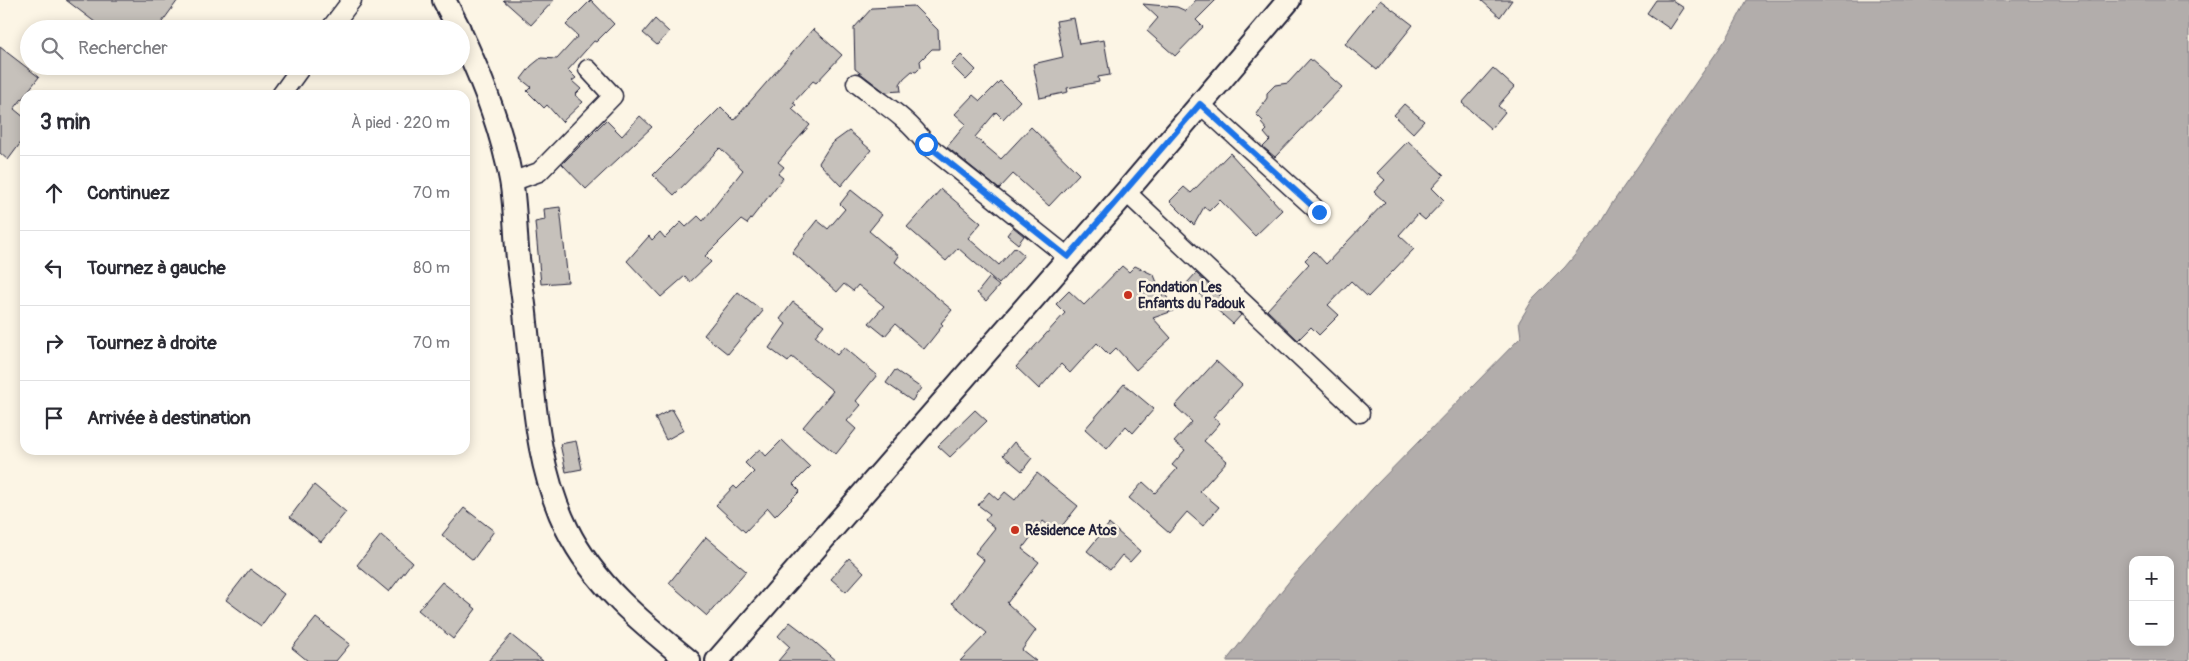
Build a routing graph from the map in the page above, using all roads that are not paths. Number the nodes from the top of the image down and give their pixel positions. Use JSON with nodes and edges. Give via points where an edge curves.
{"nodes":[{"id":1,"x":352,"y":0,"type":"edge"},
{"id":2,"x":444,"y":0,"type":"edge"},
{"id":3,"x":1289,"y":0,"type":"edge"},
{"id":4,"x":337,"y":20,"type":"edge"},
{"id":5,"x":454,"y":20,"type":"edge"},
{"id":6,"x":470,"y":53,"type":"edge"},
{"id":7,"x":588,"y":69,"type":"dead end"},
{"id":8,"x":295,"y":75,"type":"edge"},
{"id":9,"x":856,"y":83,"type":"dead end"},
{"id":10,"x":285,"y":90,"type":"edge"},
{"id":11,"x":1200,"y":104,"type":"junction"},
{"id":12,"x":511,"y":182,"type":"junction"},
{"id":13,"x":1126,"y":192,"type":"junction"},
{"id":14,"x":1319,"y":212,"type":"dead end"},
{"id":15,"x":1068,"y":257,"type":"junction"},
{"id":16,"x":1360,"y":413,"type":"dead end"},
{"id":17,"x":689,"y":661,"type":"edge"},
{"id":18,"x":718,"y":661,"type":"edge"}],
"edges":[{"from":1,"to":4,"type":"lane"},
{"from":2,"to":5,"type":"main road"},
{"from":3,"to":11,"type":"main road"},
{"from":6,"to":12,"type":"main road","via":[[500,132]]},
{"from":7,"to":12,"type":"lane","via":[[613,96],[539,172]]},
{"from":8,"to":10,"type":"lane"},
{"from":9,"to":15,"type":"lane","via":[[900,114],[926,144]]},
{"from":11,"to":13,"type":"main road"},
{"from":11,"to":14,"type":"lane"},
{"from":12,"to":17,"type":"main road","via":[[538,437],[555,504],[567,531],[612,593],[637,619]]},
{"from":13,"to":15,"type":"main road"},
{"from":13,"to":16,"type":"lane"},
{"from":15,"to":18,"type":"main road"}]}
